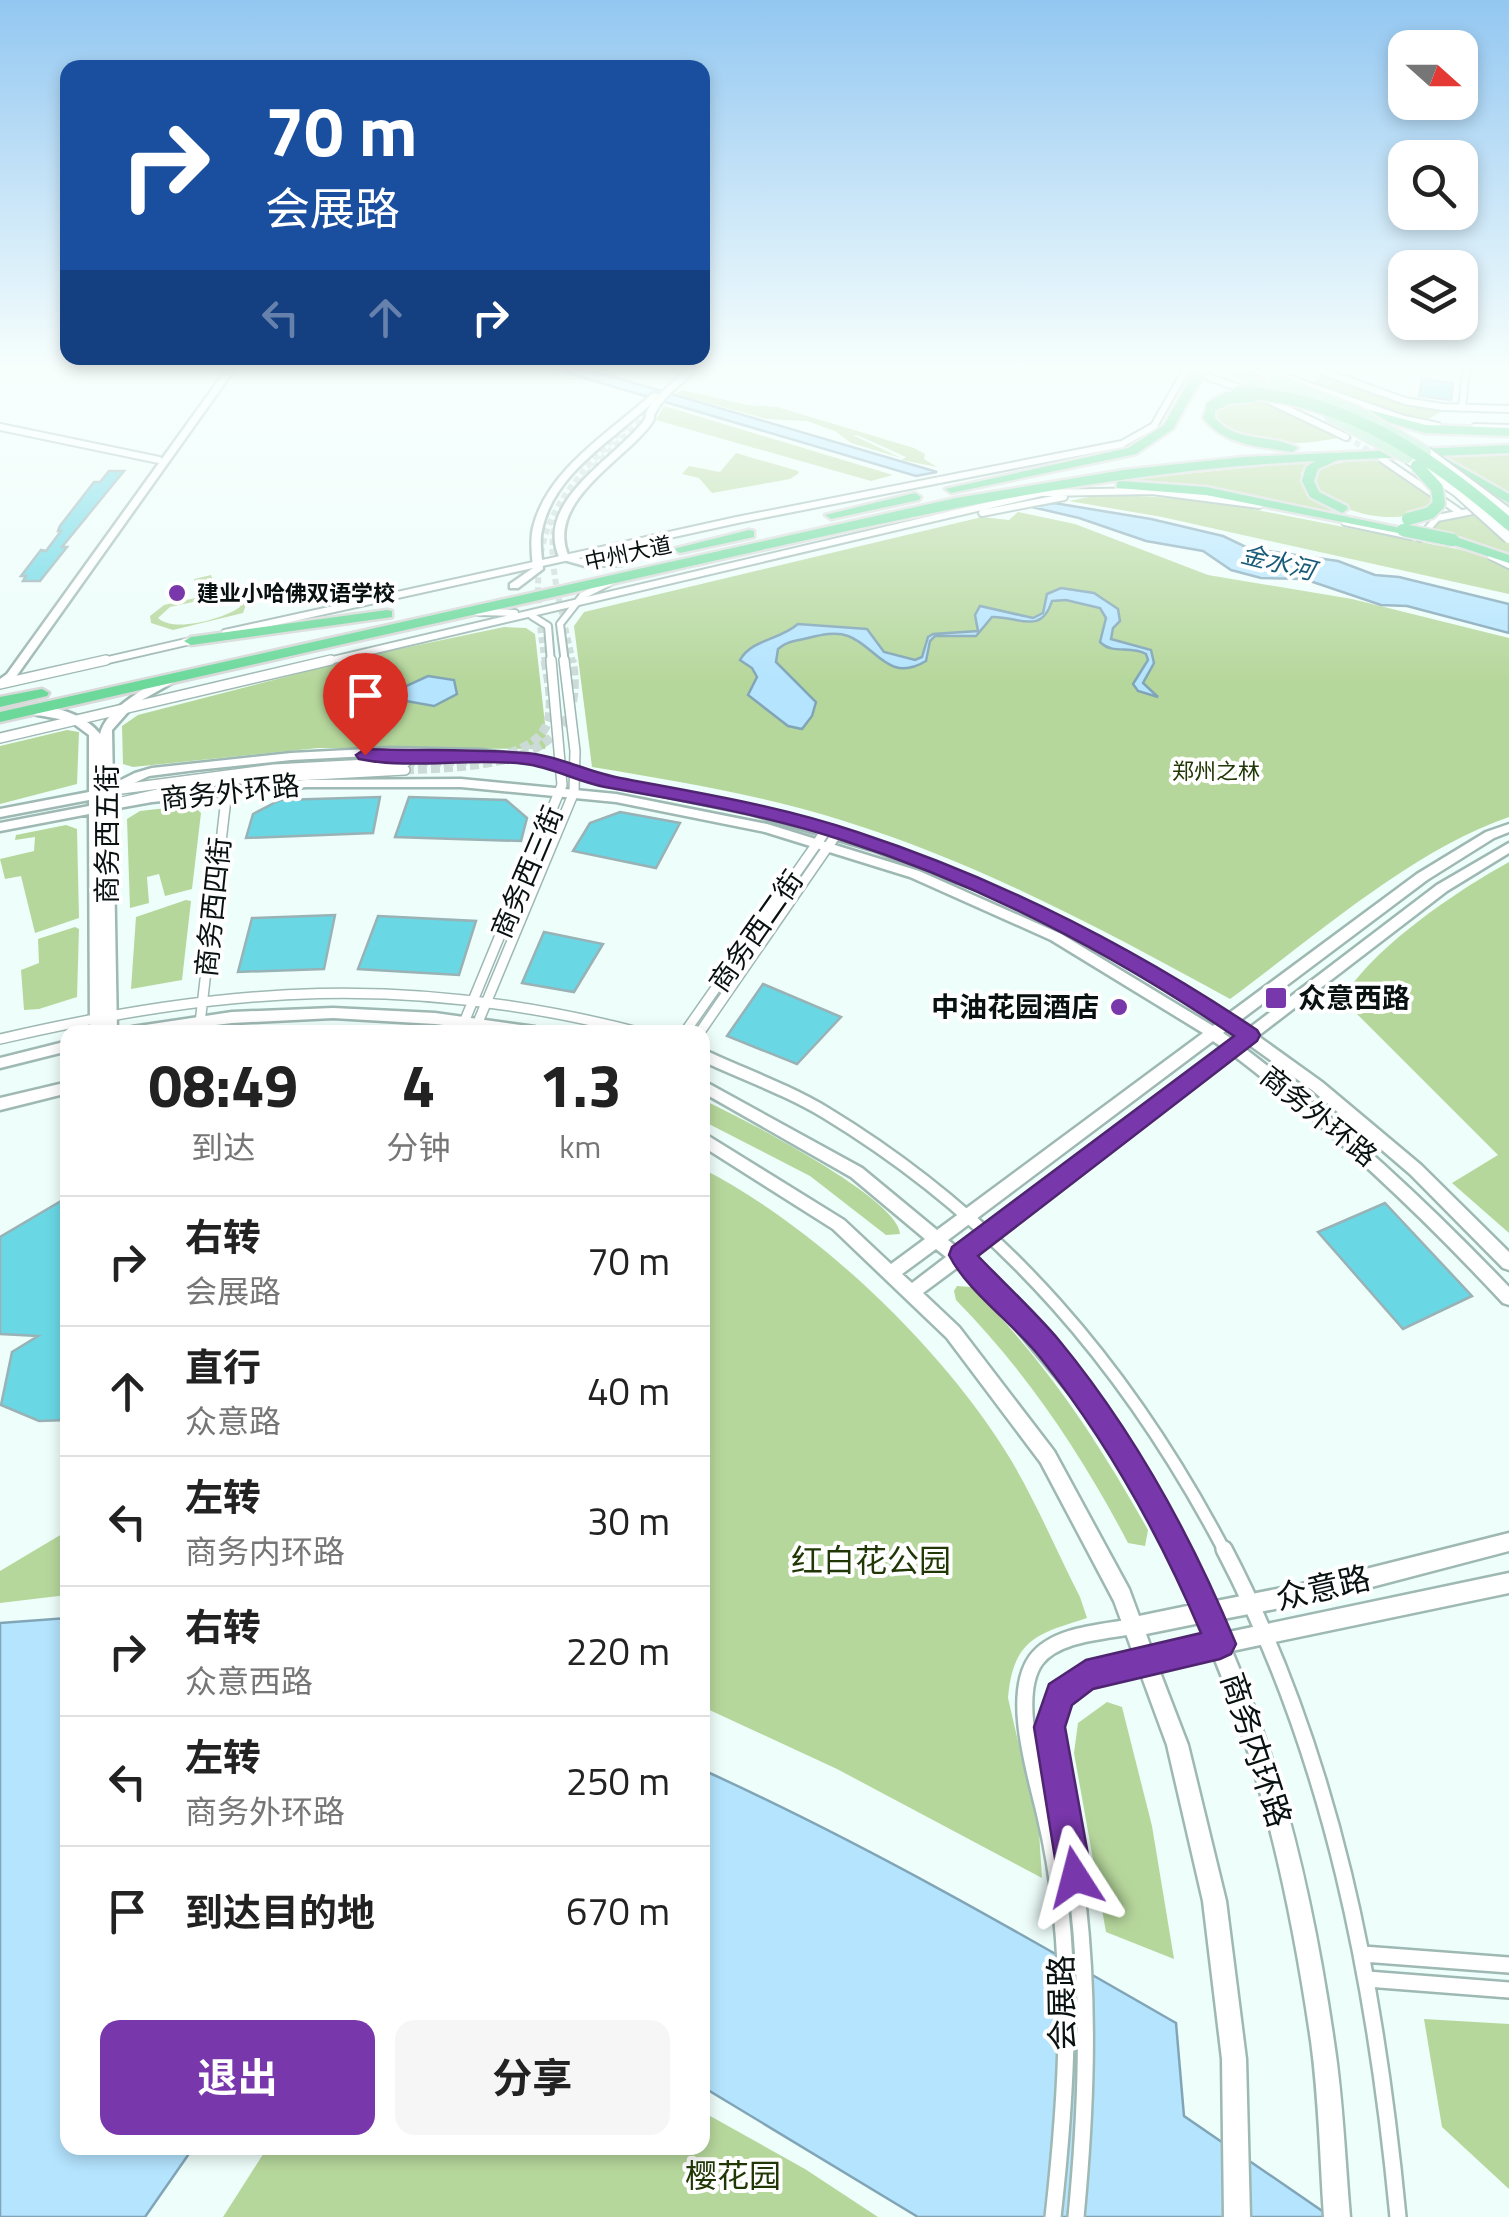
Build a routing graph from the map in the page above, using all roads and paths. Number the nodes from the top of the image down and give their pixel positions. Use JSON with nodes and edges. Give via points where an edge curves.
{"nodes":[{"id":1,"x":150,"y":473,"type":"edge"},
{"id":2,"x":155,"y":473,"type":"edge"},
{"id":3,"x":573,"y":473,"type":"edge"},
{"id":4,"x":600,"y":473,"type":"edge"},
{"id":5,"x":980,"y":473,"type":"edge"},
{"id":6,"x":997,"y":473,"type":"edge"},
{"id":7,"x":1015,"y":473,"type":"edge"},
{"id":8,"x":1068,"y":473,"type":"edge"},
{"id":9,"x":1146,"y":473,"type":"edge"},
{"id":10,"x":1308,"y":473,"type":"edge"},
{"id":11,"x":1404,"y":473,"type":"edge"},
{"id":12,"x":1425,"y":473,"type":"edge"},
{"id":13,"x":1430,"y":473,"type":"edge"},
{"id":14,"x":1443,"y":473,"type":"edge"},
{"id":15,"x":1456,"y":473,"type":"edge"},
{"id":16,"x":1464,"y":473,"type":"edge"},
{"id":17,"x":988,"y":478,"type":"junction"},
{"id":18,"x":951,"y":489,"type":"junction"},
{"id":19,"x":1039,"y":492,"type":"junction"},
{"id":20,"x":1079,"y":492,"type":"junction"},
{"id":21,"x":1509,"y":499,"type":"edge"},
{"id":22,"x":990,"y":500,"type":"junction"},
{"id":23,"x":1458,"y":511,"type":"junction"},
{"id":24,"x":1509,"y":511,"type":"edge"},
{"id":25,"x":1509,"y":524,"type":"edge"},
{"id":26,"x":1406,"y":525,"type":"junction"},
{"id":27,"x":1420,"y":538,"type":"junction"},
{"id":28,"x":1509,"y":538,"type":"edge"},
{"id":29,"x":564,"y":557,"type":"junction"},
{"id":30,"x":1509,"y":562,"type":"edge"},
{"id":31,"x":538,"y":563,"type":"junction"},
{"id":32,"x":622,"y":568,"type":"junction"},
{"id":33,"x":514,"y":586,"type":"junction"},
{"id":34,"x":573,"y":604,"type":"junction"},
{"id":35,"x":452,"y":612,"type":"junction"},
{"id":36,"x":387,"y":614,"type":"junction"},
{"id":37,"x":526,"y":614,"type":"junction"},
{"id":38,"x":191,"y":641,"type":"junction"},
{"id":39,"x":180,"y":674,"type":"junction"},
{"id":40,"x":1,"y":684,"type":"edge"},
{"id":41,"x":0,"y":702,"type":"edge"},
{"id":42,"x":124,"y":708,"type":"junction"},
{"id":43,"x":27,"y":710,"type":"junction"},
{"id":44,"x":0,"y":717,"type":"edge"},
{"id":45,"x":75,"y":720,"type":"junction"},
{"id":46,"x":0,"y":738,"type":"edge"},
{"id":47,"x":569,"y":769,"type":"junction"},
{"id":48,"x":227,"y":790,"type":"junction"},
{"id":49,"x":568,"y":792,"type":"junction"},
{"id":50,"x":102,"y":799,"type":"junction"},
{"id":51,"x":0,"y":813,"type":"edge"},
{"id":52,"x":0,"y":827,"type":"edge"},
{"id":53,"x":1509,"y":828,"type":"edge"},
{"id":54,"x":832,"y":830,"type":"junction"},
{"id":55,"x":823,"y":844,"type":"junction"},
{"id":56,"x":1509,"y":847,"type":"edge"},
{"id":57,"x":474,"y":998,"type":"junction"},
{"id":58,"x":203,"y":999,"type":"junction"},
{"id":59,"x":488,"y":1000,"type":"junction"},
{"id":60,"x":103,"y":1015,"type":"junction"},
{"id":61,"x":1229,"y":1021,"type":"junction"},
{"id":62,"x":200,"y":1023,"type":"junction"},
{"id":63,"x":60,"y":1025,"type":"edge"},
{"id":64,"x":60,"y":1025,"type":"edge"},
{"id":65,"x":99,"y":1025,"type":"edge"},
{"id":66,"x":107,"y":1025,"type":"edge"},
{"id":67,"x":185,"y":1025,"type":"edge"},
{"id":68,"x":446,"y":1025,"type":"edge"},
{"id":69,"x":470,"y":1025,"type":"edge"},
{"id":70,"x":471,"y":1025,"type":"edge"},
{"id":71,"x":611,"y":1025,"type":"edge"},
{"id":72,"x":691,"y":1025,"type":"edge"},
{"id":73,"x":705,"y":1025,"type":"edge"},
{"id":74,"x":1213,"y":1033,"type":"junction"},
{"id":75,"x":1250,"y":1035,"type":"junction"},
{"id":76,"x":0,"y":1039,"type":"edge"},
{"id":77,"x":60,"y":1048,"type":"edge"},
{"id":78,"x":1233,"y":1048,"type":"junction"},
{"id":79,"x":0,"y":1054,"type":"edge"},
{"id":80,"x":710,"y":1059,"type":"edge"},
{"id":81,"x":1,"y":1063,"type":"edge"},
{"id":82,"x":60,"y":1089,"type":"edge"},
{"id":83,"x":710,"y":1089,"type":"edge"},
{"id":84,"x":0,"y":1104,"type":"edge"},
{"id":85,"x":710,"y":1142,"type":"edge"},
{"id":86,"x":971,"y":1214,"type":"junction"},
{"id":87,"x":991,"y":1232,"type":"junction"},
{"id":88,"x":940,"y":1236,"type":"junction"},
{"id":89,"x":961,"y":1255,"type":"junction"},
{"id":90,"x":1509,"y":1263,"type":"edge"},
{"id":91,"x":894,"y":1271,"type":"junction"},
{"id":92,"x":915,"y":1290,"type":"junction"},
{"id":93,"x":1509,"y":1298,"type":"edge"},
{"id":94,"x":1509,"y":1542,"type":"edge"},
{"id":95,"x":1509,"y":1583,"type":"edge"},
{"id":96,"x":1252,"y":1604,"type":"junction"},
{"id":97,"x":1208,"y":1612,"type":"junction"},
{"id":98,"x":1136,"y":1626,"type":"junction"},
{"id":99,"x":1264,"y":1634,"type":"junction"},
{"id":100,"x":1220,"y":1644,"type":"junction"},
{"id":101,"x":1148,"y":1659,"type":"junction"},
{"id":102,"x":1362,"y":1954,"type":"junction"},
{"id":103,"x":1509,"y":1965,"type":"edge"},
{"id":104,"x":1367,"y":1980,"type":"junction"},
{"id":105,"x":1509,"y":1990,"type":"edge"},
{"id":106,"x":1053,"y":2217,"type":"edge"},
{"id":107,"x":1076,"y":2217,"type":"edge"},
{"id":108,"x":1237,"y":2217,"type":"edge"},
{"id":109,"x":1337,"y":2217,"type":"edge"},
{"id":110,"x":1398,"y":2217,"type":"edge"}],
"edges":[{"from":1,"to":40,"type":"street"},
{"from":2,"to":40,"type":"street"},
{"from":3,"to":31,"type":"street","via":[[540,521]]},
{"from":4,"to":29,"type":"street","via":[[564,512],[558,546]]},
{"from":5,"to":29,"type":"street"},
{"from":6,"to":17,"type":"highway"},
{"from":7,"to":17,"type":"highway"},
{"from":8,"to":18,"type":"highway","name":"中州大道"},
{"from":9,"to":19,"type":"highway","name":"中州大道"},
{"from":10,"to":26,"type":"highway","via":[[1310,488],[1323,501]]},
{"from":11,"to":23,"type":"street"},
{"from":12,"to":26,"type":"highway","bridge":true,"via":[[1440,495],[1436,510]]},
{"from":13,"to":28,"type":"street","bridge":true},
{"from":14,"to":25,"type":"highway","bridge":true},
{"from":15,"to":24,"type":"street","bridge":true},
{"from":16,"to":21,"type":"highway","bridge":true},
{"from":17,"to":18,"type":"highway"},
{"from":18,"to":32,"type":"highway","name":"中州大道"},
{"from":19,"to":20,"type":"street"},
{"from":19,"to":22,"type":"highway","name":"中州大道"},
{"from":19,"to":26,"type":"highway","via":[[1107,485],[1179,488]]},
{"from":20,"to":27,"type":"street","via":[[1199,495]]},
{"from":20,"to":34,"type":"street","via":[[892,530],[590,606]]},
{"from":22,"to":32,"type":"highway","name":"中州大道"},
{"from":22,"to":34,"type":"street"},
{"from":23,"to":24,"type":"street"},
{"from":23,"to":27,"type":"street","via":[[1429,522]]},
{"from":26,"to":30,"type":"highway","bridge":true},
{"from":27,"to":30,"type":"street"},
{"from":29,"to":31,"type":"street"},
{"from":29,"to":32,"type":"street"},
{"from":31,"to":33,"type":"street"},
{"from":31,"to":38,"type":"street"},
{"from":32,"to":33,"type":"highway","name":"中州大道"},
{"from":32,"to":34,"type":"street"},
{"from":32,"to":35,"type":"highway","name":"中州大道"},
{"from":33,"to":36,"type":"highway","name":"中州大道"},
{"from":34,"to":37,"type":"street"},
{"from":34,"to":47,"type":"street","name":"商务西三街","via":[[560,624]]},
{"from":35,"to":37,"type":"street"},
{"from":35,"to":39,"type":"highway","name":"中州大道"},
{"from":36,"to":38,"type":"highway"},
{"from":36,"to":41,"type":"highway","name":"中州大道"},
{"from":37,"to":42,"type":"street"},
{"from":37,"to":47,"type":"street","name":"商务西三街","via":[[548,626]]},
{"from":38,"to":40,"type":"street"},
{"from":39,"to":42,"type":"street"},
{"from":39,"to":43,"type":"highway","name":"中州大道"},
{"from":42,"to":45,"type":"street"},
{"from":42,"to":50,"type":"street","name":"商务西五街","via":[[106,729]]},
{"from":43,"to":44,"type":"highway","name":"中州大道"},
{"from":43,"to":45,"type":"street"},
{"from":45,"to":46,"type":"street"},
{"from":45,"to":50,"type":"street","name":"商务西五街","via":[[95,735]]},
{"from":47,"to":49,"type":"street","name":"商务西三街"},
{"from":47,"to":49,"type":"street","name":"商务西三街"},
{"from":47,"to":50,"type":"street","name":"商务外环路","via":[[496,756],[303,757],[148,772]]},
{"from":47,"to":54,"type":"street","name":"商务外环路"},
{"from":48,"to":49,"type":"street","name":"商务外环路","via":[[421,782]]},
{"from":48,"to":50,"type":"street","name":"商务外环路"},
{"from":48,"to":58,"type":"street","name":"商务西四街"},
{"from":49,"to":55,"type":"street","name":"商务外环路","via":[[681,808]]},
{"from":49,"to":57,"type":"street","name":"商务西三街"},
{"from":49,"to":59,"type":"street","name":"商务西三街"},
{"from":50,"to":50,"type":"street","via":[[221,782],[406,766],[274,768]]},
{"from":50,"to":51,"type":"street","name":"商务外环路"},
{"from":50,"to":52,"type":"street","name":"商务外环路"},
{"from":50,"to":60,"type":"street","name":"商务西五街"},
{"from":53,"to":61,"type":"street","via":[[1442,863]]},
{"from":54,"to":55,"type":"street","name":"商务西二街"},
{"from":54,"to":61,"type":"street","name":"商务外环路","via":[[1018,900]]},
{"from":55,"to":72,"type":"street","name":"商务西二街"},
{"from":55,"to":73,"type":"street","name":"商务西二街"},
{"from":55,"to":74,"type":"street","name":"商务外环路","via":[[1028,924]]},
{"from":56,"to":75,"type":"street","via":[[1442,888]]},
{"from":57,"to":58,"type":"street","via":[[352,990]]},
{"from":57,"to":59,"type":"street"},
{"from":57,"to":69,"type":"street","name":"商务西三街"},
{"from":58,"to":60,"type":"street"},
{"from":58,"to":62,"type":"street","name":"商务西四街"},
{"from":59,"to":70,"type":"street","name":"商务西三街"},
{"from":59,"to":71,"type":"street"},
{"from":60,"to":63,"type":"street"},
{"from":60,"to":65,"type":"street","name":"商务西五街"},
{"from":60,"to":66,"type":"street","name":"商务西五街"},
{"from":61,"to":74,"type":"street"},
{"from":61,"to":75,"type":"street","name":"商务外环路"},
{"from":62,"to":67,"type":"street"},
{"from":62,"to":68,"type":"street","via":[[360,1014]]},
{"from":64,"to":76,"type":"street"},
{"from":74,"to":78,"type":"street","name":"商务外环路"},
{"from":74,"to":86,"type":"street"},
{"from":75,"to":78,"type":"street"},
{"from":75,"to":90,"type":"street","name":"商务外环路","via":[[1395,1149]]},
{"from":77,"to":81,"type":"street"},
{"from":78,"to":87,"type":"street"},
{"from":78,"to":93,"type":"street","name":"商务外环路","via":[[1375,1160]]},
{"from":79,"to":81,"type":"street"},
{"from":80,"to":86,"type":"street","via":[[860,1132]]},
{"from":82,"to":84,"type":"street"},
{"from":83,"to":88,"type":"street","name":"商务内环路","via":[[834,1154]]},
{"from":85,"to":91,"type":"street","via":[[827,1213]]},
{"from":86,"to":87,"type":"street"},
{"from":86,"to":88,"type":"street"},
{"from":87,"to":89,"type":"street"},
{"from":87,"to":96,"type":"street","via":[[1135,1400],[1198,1499]]},
{"from":88,"to":89,"type":"street","name":"商务内环路"},
{"from":88,"to":91,"type":"street"},
{"from":89,"to":92,"type":"street"},
{"from":89,"to":97,"type":"street","name":"商务内环路","via":[[1028,1323],[1100,1416],[1160,1512]]},
{"from":91,"to":92,"type":"street"},
{"from":92,"to":98,"type":"street","via":[[976,1355],[1041,1445],[1095,1536]]},
{"from":94,"to":96,"type":"street","name":"众意路"},
{"from":95,"to":99,"type":"street","name":"众意路"},
{"from":96,"to":97,"type":"street","name":"众意路"},
{"from":96,"to":99,"type":"street"},
{"from":97,"to":98,"type":"street","name":"众意路"},
{"from":97,"to":100,"type":"street","name":"商务内环路"},
{"from":98,"to":101,"type":"street"},
{"from":98,"to":106,"type":"street","name":"会展路","via":[[1047,1650],[1026,1685],[1061,1937],[1064,2077]]},
{"from":99,"to":100,"type":"street","name":"众意路"},
{"from":99,"to":102,"type":"street","via":[[1322,1794]]},
{"from":100,"to":101,"type":"street","name":"众意路"},
{"from":100,"to":109,"type":"street","name":"商务内环路","via":[[1287,1845],[1317,2000]]},
{"from":101,"to":107,"type":"street","name":"会展路","via":[[1068,1685],[1052,1710],[1051,1748],[1071,1848],[1086,2020]]},
{"from":101,"to":108,"type":"street","via":[[1203,1848],[1231,2034]]},
{"from":102,"to":103,"type":"street"},
{"from":102,"to":104,"type":"street"},
{"from":104,"to":105,"type":"street"},
{"from":104,"to":110,"type":"street"}]}
